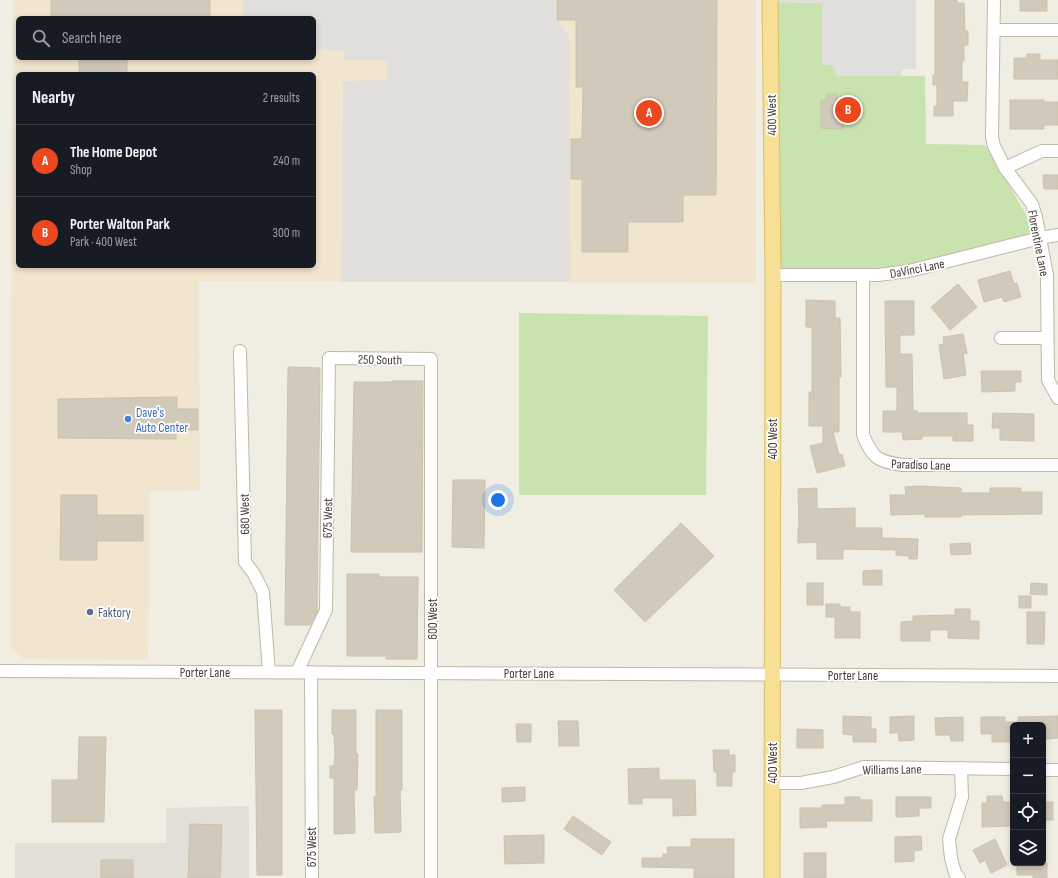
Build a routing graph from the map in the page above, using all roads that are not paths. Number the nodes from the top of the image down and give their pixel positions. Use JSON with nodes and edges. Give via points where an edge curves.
{"nodes":[{"id":1,"x":770,"y":0,"type":"edge"},
{"id":2,"x":994,"y":0,"type":"edge"},
{"id":3,"x":994,"y":30,"type":"junction"},
{"id":4,"x":1058,"y":30,"type":"edge"},
{"id":5,"x":1058,"y":151,"type":"edge"},
{"id":6,"x":1005,"y":168,"type":"junction"},
{"id":7,"x":1058,"y":235,"type":"edge"},
{"id":8,"x":1040,"y":238,"type":"junction"},
{"id":9,"x":773,"y":275,"type":"junction"},
{"id":10,"x":863,"y":275,"type":"junction"},
{"id":11,"x":1001,"y":338,"type":"dead end"},
{"id":12,"x":1047,"y":338,"type":"junction"},
{"id":13,"x":240,"y":351,"type":"dead end"},
{"id":14,"x":329,"y":358,"type":"joint"},
{"id":15,"x":431,"y":359,"type":"joint"},
{"id":16,"x":1058,"y":398,"type":"edge"},
{"id":17,"x":1058,"y":465,"type":"edge"},
{"id":18,"x":0,"y":671,"type":"edge"},
{"id":19,"x":269,"y":672,"type":"junction"},
{"id":20,"x":297,"y":672,"type":"junction"},
{"id":21,"x":310,"y":672,"type":"junction"},
{"id":22,"x":432,"y":673,"type":"junction"},
{"id":23,"x":772,"y":674,"type":"junction"},
{"id":24,"x":1058,"y":676,"type":"edge"},
{"id":25,"x":961,"y":768,"type":"junction"},
{"id":26,"x":1010,"y":769,"type":"edge"},
{"id":27,"x":1046,"y":770,"type":"edge"},
{"id":28,"x":1058,"y":770,"type":"edge"},
{"id":29,"x":772,"y":783,"type":"junction"},
{"id":30,"x":312,"y":878,"type":"edge"},
{"id":31,"x":431,"y":878,"type":"edge"},
{"id":32,"x":772,"y":878,"type":"edge"},
{"id":33,"x":959,"y":878,"type":"edge"}],
"edges":[{"from":1,"to":9,"type":"main road","name":"400 West"},
{"from":2,"to":3,"type":"street","name":"Florentine Lane"},
{"from":3,"to":4,"type":"street"},
{"from":3,"to":6,"type":"street","name":"Florentine Lane","via":[[992,136]]},
{"from":5,"to":6,"type":"street","via":[[1042,151]]},
{"from":6,"to":8,"type":"street","name":"Florentine Lane","via":[[1032,204]]},
{"from":7,"to":8,"type":"street","name":"DaVinci Lane"},
{"from":8,"to":10,"type":"street","name":"DaVinci Lane","via":[[909,271]]},
{"from":8,"to":12,"type":"street","name":"Florentine Lane","via":[[1047,275]]},
{"from":9,"to":10,"type":"street","name":"DaVinci Lane"},
{"from":9,"to":23,"type":"main road","name":"400 West"},
{"from":10,"to":17,"type":"street","name":"Paradiso Lane","via":[[863,435],[871,452],[883,462],[902,465]]},
{"from":11,"to":12,"type":"street"},
{"from":12,"to":16,"type":"street","name":"Florentine Lane","via":[[1048,380]]},
{"from":13,"to":19,"type":"street","name":"680 West","via":[[245,562],[263,592]]},
{"from":14,"to":15,"type":"street","name":"250 South"},
{"from":14,"to":20,"type":"street","name":"675 West","via":[[326,610]]},
{"from":15,"to":22,"type":"street","name":"600 West"},
{"from":18,"to":19,"type":"street","name":"Porter Lane"},
{"from":19,"to":20,"type":"street","name":"Porter Lane"},
{"from":20,"to":21,"type":"street","name":"Porter Lane"},
{"from":21,"to":22,"type":"street","name":"Porter Lane"},
{"from":21,"to":30,"type":"street","name":"675 West"},
{"from":22,"to":23,"type":"street","name":"Porter Lane"},
{"from":22,"to":31,"type":"street","name":"600 West"},
{"from":23,"to":24,"type":"street","name":"Porter Lane"},
{"from":23,"to":29,"type":"main road","name":"400 West"},
{"from":25,"to":26,"type":"street","name":"Williams Lane"},
{"from":25,"to":29,"type":"street","name":"Williams Lane","via":[[864,767],[833,777],[801,783]]},
{"from":25,"to":33,"type":"street","via":[[962,796],[949,838],[951,858]]},
{"from":27,"to":28,"type":"street"},
{"from":29,"to":32,"type":"main road","name":"400 West"}]}
